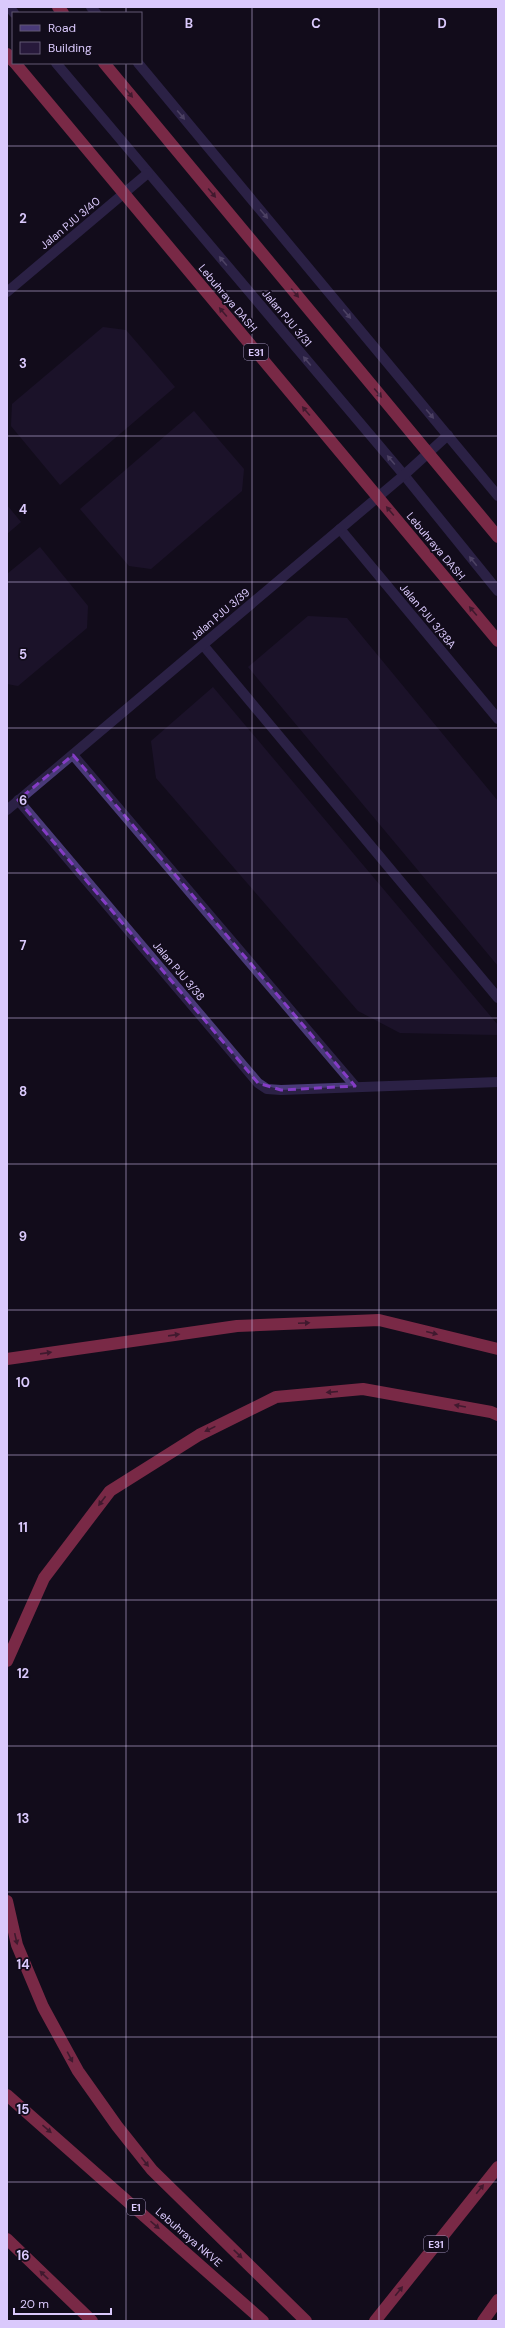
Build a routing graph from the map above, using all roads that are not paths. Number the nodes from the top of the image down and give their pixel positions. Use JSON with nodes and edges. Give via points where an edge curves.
{"nodes":[{"id":1,"x":16,"y":64,"type":"edge"},
{"id":2,"x":57,"y":64,"type":"edge"},
{"id":3,"x":105,"y":64,"type":"edge"},
{"id":4,"x":139,"y":64,"type":"edge"},
{"id":5,"x":148,"y":172,"type":"junction"},
{"id":6,"x":7,"y":292,"type":"edge"},
{"id":7,"x":448,"y":435,"type":"junction"},
{"id":8,"x":404,"y":475,"type":"junction"},
{"id":9,"x":498,"y":496,"type":"edge"},
{"id":10,"x":340,"y":529,"type":"junction"},
{"id":11,"x":498,"y":537,"type":"edge"},
{"id":12,"x":498,"y":591,"type":"edge"},
{"id":13,"x":498,"y":641,"type":"edge"},
{"id":14,"x":203,"y":645,"type":"junction"},
{"id":15,"x":498,"y":719,"type":"edge"},
{"id":16,"x":72,"y":755,"type":"junction"},
{"id":17,"x":18,"y":800,"type":"junction"},
{"id":18,"x":7,"y":810,"type":"edge"},
{"id":19,"x":498,"y":998,"type":"edge"},
{"id":20,"x":498,"y":1082,"type":"edge"},
{"id":21,"x":355,"y":1086,"type":"junction"},
{"id":22,"x":498,"y":1349,"type":"edge"},
{"id":23,"x":7,"y":1359,"type":"edge"},
{"id":24,"x":498,"y":1415,"type":"edge"},
{"id":25,"x":7,"y":1661,"type":"edge"},
{"id":26,"x":7,"y":1901,"type":"edge"},
{"id":27,"x":7,"y":2095,"type":"edge"},
{"id":28,"x":498,"y":2167,"type":"edge"},
{"id":29,"x":7,"y":2239,"type":"edge"},
{"id":30,"x":498,"y":2300,"type":"edge"},
{"id":31,"x":92,"y":2321,"type":"edge"},
{"id":32,"x":263,"y":2321,"type":"edge"},
{"id":33,"x":306,"y":2321,"type":"edge"},
{"id":34,"x":375,"y":2321,"type":"edge"},
{"id":35,"x":483,"y":2321,"type":"edge"}],
"edges":[{"from":13,"to":1,"type":"highway","name":"Lebuhraya DASH","number":"E31","one_way":true},
{"from":2,"to":5,"type":"street","name":"Jalan PJU 3/31"},
{"from":3,"to":11,"type":"highway","one_way":true},
{"from":4,"to":7,"type":"street","one_way":true},
{"from":5,"to":6,"type":"street","name":"Jalan PJU 3/40"},
{"from":8,"to":5,"type":"street","name":"Jalan PJU 3/31","one_way":true},
{"from":7,"to":8,"type":"street","name":"Jalan PJU 3/39"},
{"from":7,"to":9,"type":"street"},
{"from":8,"to":10,"type":"street","name":"Jalan PJU 3/39"},
{"from":12,"to":8,"type":"street","name":"Jalan PJU 3/31","one_way":true},
{"from":10,"to":14,"type":"street","name":"Jalan PJU 3/39"},
{"from":10,"to":15,"type":"street","name":"Jalan PJU 3/38A"},
{"from":14,"to":16,"type":"street","name":"Jalan PJU 3/39"},
{"from":14,"to":19,"type":"street"},
{"from":16,"to":17,"type":"street","name":"Jalan PJU 3/39"},
{"from":16,"to":21,"type":"street"},
{"from":17,"to":18,"type":"street","name":"Jalan PJU 3/39"},
{"from":17,"to":21,"type":"street","name":"Jalan PJU 3/38","via":[[258,1083],[267,1089],[281,1090]]},
{"from":20,"to":21,"type":"street","name":"Jalan PJU 3/38"},
{"from":23,"to":22,"type":"highway","one_way":true,"via":[[237,1326],[379,1320]]},
{"from":24,"to":25,"type":"highway","one_way":true,"via":[[363,1389],[276,1397],[199,1435],[110,1491],[44,1578]]},
{"from":26,"to":33,"type":"highway","one_way":true,"via":[[17,1945],[43,2008],[78,2071],[104,2108],[152,2170]]},
{"from":27,"to":32,"type":"highway","name":"Lebuhraya NKVE","number":"E1","one_way":true},
{"from":34,"to":28,"type":"highway","number":"E31","one_way":true},
{"from":31,"to":29,"type":"highway","one_way":true},
{"from":30,"to":35,"type":"highway"}]}
